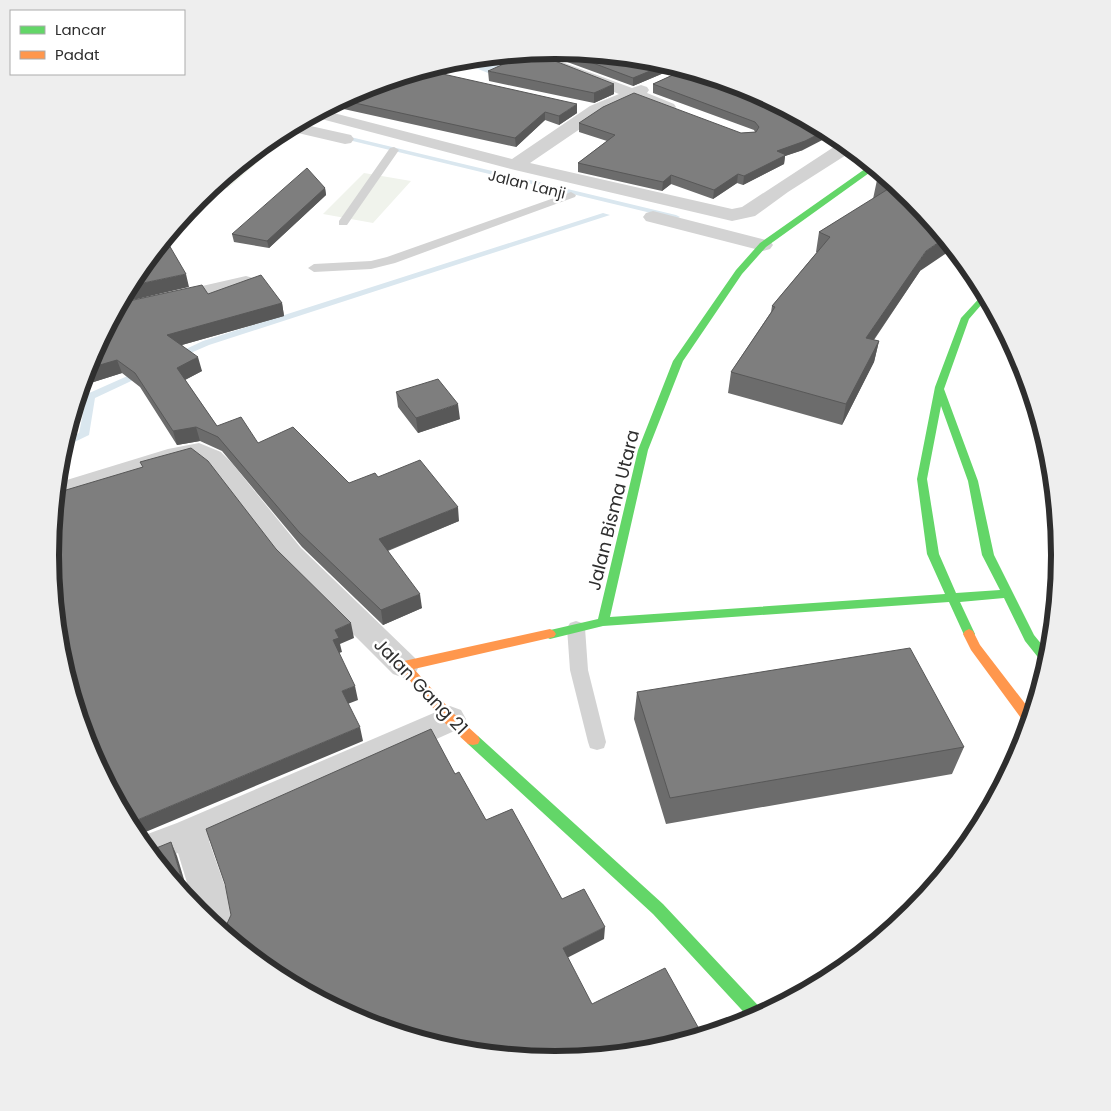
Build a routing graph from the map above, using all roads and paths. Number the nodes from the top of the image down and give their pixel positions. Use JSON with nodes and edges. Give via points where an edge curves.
{"nodes":[{"id":1,"x":542,"y":59,"type":"edge"},
{"id":2,"x":656,"y":83,"type":"edge"},
{"id":3,"x":633,"y":93,"type":"junction"},
{"id":4,"x":577,"y":106,"type":"edge"},
{"id":5,"x":596,"y":110,"type":"junction"},
{"id":6,"x":686,"y":113,"type":"edge"},
{"id":7,"x":325,"y":115,"type":"edge"},
{"id":8,"x":300,"y":129,"type":"edge"},
{"id":9,"x":394,"y":150,"type":"junction"},
{"id":10,"x":842,"y":150,"type":"edge"},
{"id":11,"x":515,"y":165,"type":"junction"},
{"id":12,"x":869,"y":170,"type":"edge"},
{"id":13,"x":571,"y":195,"type":"junction"},
{"id":14,"x":619,"y":208,"type":"dead end"},
{"id":15,"x":638,"y":213,"type":"dead end"},
{"id":16,"x":343,"y":223,"type":"dead end"},
{"id":17,"x":762,"y":245,"type":"junction"},
{"id":18,"x":314,"y":268,"type":"dead end"},
{"id":19,"x":246,"y":282,"type":"edge"},
{"id":20,"x":981,"y":299,"type":"edge"},
{"id":21,"x":123,"y":310,"type":"edge"},
{"id":22,"x":940,"y":388,"type":"junction"},
{"id":23,"x":63,"y":490,"type":"edge"},
{"id":24,"x":1007,"y":594,"type":"junction"},
{"id":25,"x":952,"y":596,"type":"junction"},
{"id":26,"x":603,"y":622,"type":"junction"},
{"id":27,"x":576,"y":628,"type":"junction"},
{"id":28,"x":1042,"y":655,"type":"edge"},
{"id":29,"x":404,"y":666,"type":"junction"},
{"id":30,"x":1026,"y":715,"type":"edge"},
{"id":31,"x":450,"y":719,"type":"junction"},
{"id":32,"x":598,"y":742,"type":"dead end"},
{"id":33,"x":189,"y":834,"type":"junction"},
{"id":34,"x":153,"y":847,"type":"edge"},
{"id":35,"x":215,"y":917,"type":"edge"},
{"id":36,"x":753,"y":1011,"type":"edge"}],
"edges":[{"from":1,"to":3,"type":"street"},
{"from":2,"to":3,"type":"street"},
{"from":3,"to":5,"type":"street"},
{"from":3,"to":6,"type":"street"},
{"from":4,"to":5,"type":"street"},
{"from":5,"to":11,"type":"street"},
{"from":7,"to":11,"type":"street"},
{"from":8,"to":9,"type":"street","name":"Jalan Lanji"},
{"from":9,"to":13,"type":"street","name":"Jalan Lanji"},
{"from":9,"to":16,"type":"lane"},
{"from":10,"to":11,"type":"street","via":[[748,212],[732,215]]},
{"from":12,"to":17,"type":"street","name":"Jalan Bisma Utara"},
{"from":13,"to":14,"type":"street","name":"Jalan Lanji"},
{"from":13,"to":18,"type":"lane","via":[[391,260],[371,265]]},
{"from":15,"to":17,"type":"street"},
{"from":17,"to":26,"type":"street","name":"Jalan Bisma Utara","via":[[734,279],[678,361],[643,450]]},
{"from":19,"to":21,"type":"street"},
{"from":20,"to":22,"type":"street","via":[[965,318]]},
{"from":22,"to":24,"type":"street","via":[[973,480],[988,555]]},
{"from":22,"to":25,"type":"street","via":[[922,479],[933,554]]},
{"from":23,"to":29,"type":"street","name":"Jalan Gang 21","via":[[199,451],[222,468],[291,555]]},
{"from":24,"to":25,"type":"street"},
{"from":24,"to":28,"type":"street","via":[[1029,638]]},
{"from":25,"to":26,"type":"street"},
{"from":25,"to":30,"type":"street","via":[[975,647]]},
{"from":26,"to":27,"type":"street"},
{"from":27,"to":29,"type":"street"},
{"from":27,"to":32,"type":"lane","via":[[579,670]]},
{"from":29,"to":31,"type":"street","name":"Jalan Gang 21"},
{"from":31,"to":33,"type":"street"},
{"from":31,"to":36,"type":"street","name":"Jalan Gang 21","via":[[658,910]]},
{"from":33,"to":34,"type":"street"},
{"from":33,"to":35,"type":"street"}]}
